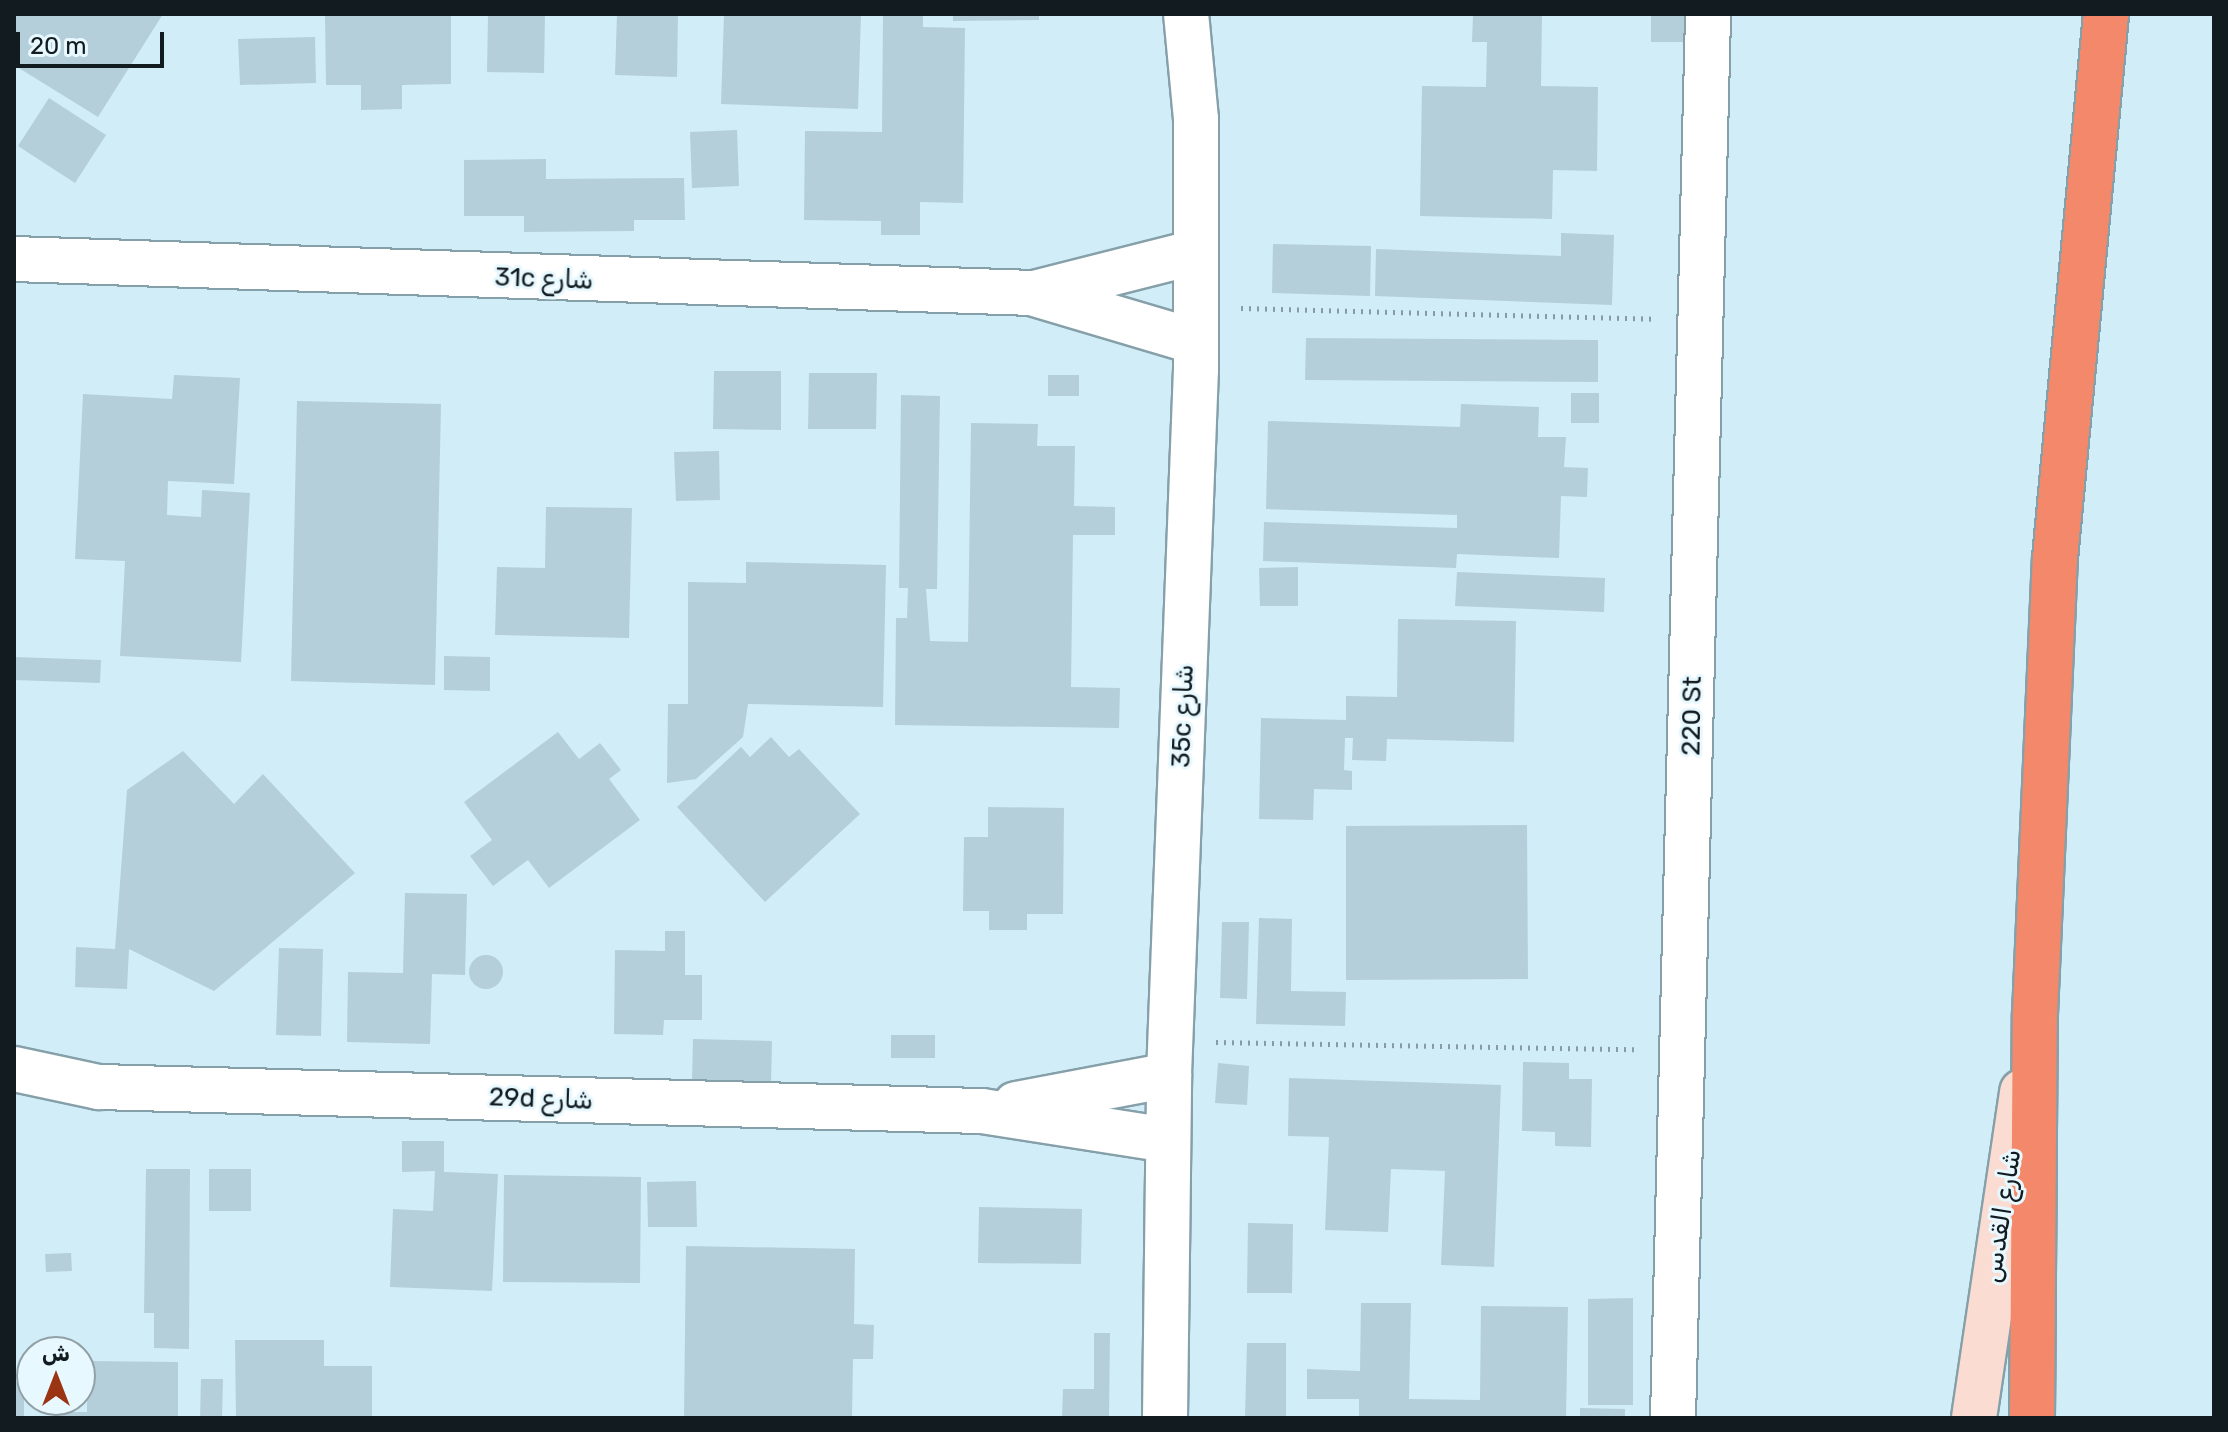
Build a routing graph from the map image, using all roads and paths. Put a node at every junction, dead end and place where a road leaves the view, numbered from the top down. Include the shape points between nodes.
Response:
1 (1186, 14) edge
2 (1708, 14) edge
3 (2106, 14) edge
4 (1196, 252) junction
5 (14, 259) edge
6 (57, 264) junction
7 (14, 276) edge
8 (1031, 293) junction
9 (1701, 320) junction
10 (1196, 324) junction
11 (2035, 1014) junction
12 (1683, 1050) junction
13 (1170, 1058) junction
14 (14, 1069) edge
15 (99, 1087) junction
16 (14, 1102) edge
17 (982, 1111) junction
18 (1168, 1140) junction
19 (1165, 1418) edge
20 (1673, 1418) edge
21 (1974, 1418) edge
22 (2032, 1418) edge

1 - 4 street, 35c شارع via 1196,119
2 - 9 street, 220 St
3 - 11 highway via 2055,558
4 - 8 street, 31c شارع
4 - 10 street, 35c شارع
5 - 6 street, 31c شارع
6 - 7 street, 31c شارع
6 - 8 street, 31c شارع
8 - 10 street, 31c شارع
9 - 10 path
9 - 12 street, 220 St
10 - 13 street, 35c شارع
11 - 21 main road, شارع القدس
11 - 22 highway
12 - 13 path
12 - 20 street, 220 St
13 - 17 street, 29d شارع
13 - 18 street, 35c شارع
14 - 15 street, 29d شارع
15 - 16 street, 29d شارع
15 - 17 street, 29d شارع
17 - 18 street, 29d شارع
18 - 19 street, 35c شارع

